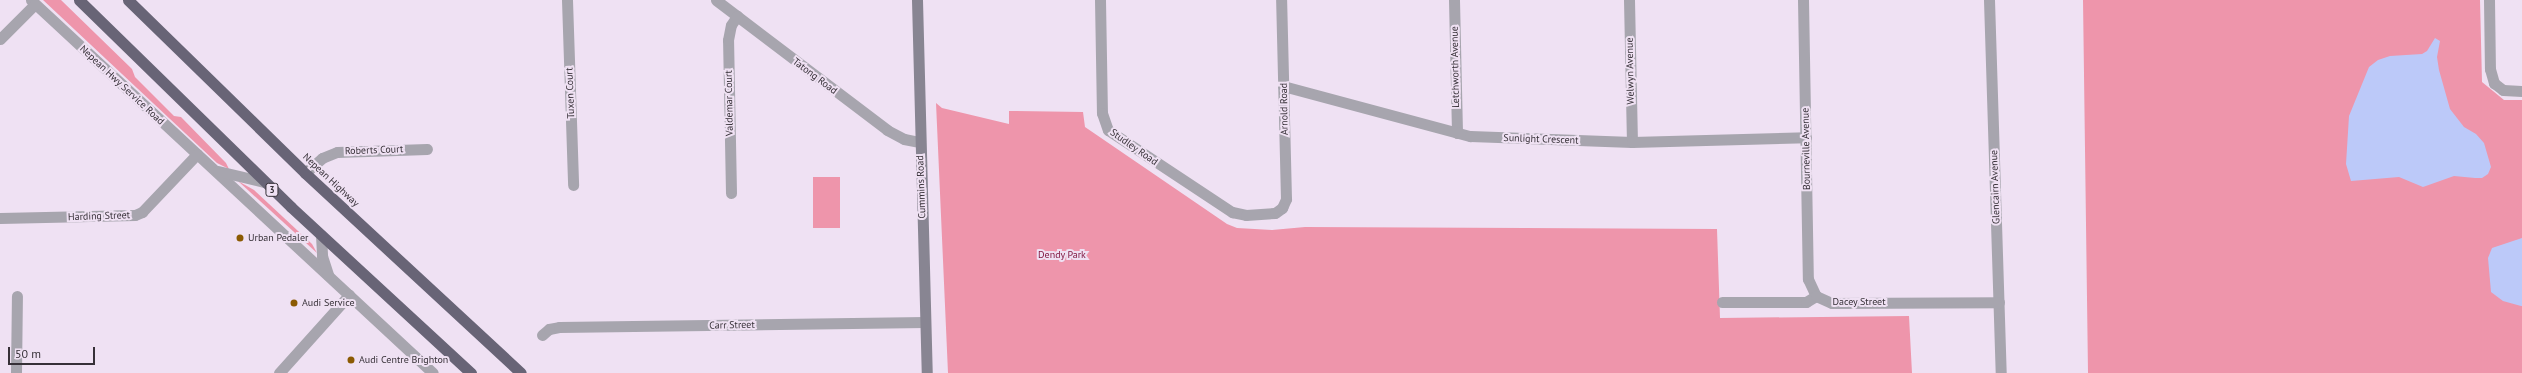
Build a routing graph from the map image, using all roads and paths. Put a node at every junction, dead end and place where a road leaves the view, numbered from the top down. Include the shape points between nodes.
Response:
1 (78, 0) edge
2 (128, 0) edge
3 (567, 0) edge
4 (716, 0) edge
5 (917, 0) edge
6 (1100, 0) edge
7 (1281, 0) edge
8 (1454, 0) edge
9 (1629, 0) edge
10 (1803, 0) edge
11 (1989, 0) edge
12 (2489, 0) edge
13 (33, 2) edge
14 (737, 16) junction
15 (0, 39) edge
16 (1283, 86) junction
17 (2522, 91) edge
18 (1457, 133) junction
19 (1806, 137) junction
20 (920, 142) junction
21 (1632, 142) junction
22 (427, 149) dead end
23 (197, 154) junction
24 (214, 170) junction
25 (305, 173) junction
26 (264, 182) junction
27 (573, 185) dead end
28 (731, 193) dead end
29 (1275, 213) joint
30 (0, 218) edge
31 (321, 235) junction
32 (329, 277) junction
33 (349, 295) junction
34 (16, 296) dead end
35 (1816, 296) junction
36 (1722, 302) dead end
37 (1999, 302) junction
38 (925, 322) junction
39 (542, 335) dead end
40 (16, 373) edge
41 (279, 373) edge
42 (433, 373) edge
43 (471, 373) edge
44 (521, 373) edge
45 (928, 373) edge
46 (2001, 373) edge

1 - 26 highway, 3
2 - 25 highway, Nepean Highway
3 - 27 street, Tuxen Court
4 - 14 street, Tatong Road
5 - 20 main road, Cummins Road
6 - 29 street, Studley Road via 1102,113 1108,130 1235,213
7 - 16 street, Arnold Road
8 - 18 street, Letchworth Avenue
9 - 21 street, Welwyn Avenue
10 - 19 street, Bourneville Avenue
11 - 37 street, Glencairn Avenue
12 - 17 street via 2490,69 2497,87
13 - 15 street
13 - 23 street, Nepean Hwy Service Road
14 - 20 street, Tatong Road via 888,130 904,139
14 - 28 street, Valdemar Court via 731,25 728,40
16 - 18 street, Sunlight Crescent
16 - 29 street, Arnold Road via 1286,199 1282,208
18 - 21 street, Sunlight Crescent via 1476,136
19 - 21 street, Sunlight Crescent
19 - 35 street, Bourneville Avenue via 1808,279
20 - 38 main road, Cummins Road
22 - 25 street, Roberts Court via 337,152 322,158
23 - 24 street, Nepean Hwy Service Road
23 - 30 street, Harding Street via 142,212 135,215
24 - 26 street, Nepean Hwy Service Road
24 - 32 street, Nepean Hwy Service Road
25 - 44 highway, Nepean Highway
26 - 31 highway, 3
31 - 32 street, Nepean Hwy Service Road via 322,256
31 - 43 highway, 3
32 - 33 street, Nepean Hwy Service Road
33 - 41 street
33 - 42 street, Nepean Hwy Service Road
34 - 40 street
35 - 36 street via 1806,302
35 - 37 street, Dacey Street via 1832,303
37 - 46 street, Glencairn Avenue
38 - 39 street, Carr Street via 559,327 549,329
38 - 45 main road, Cummins Road

